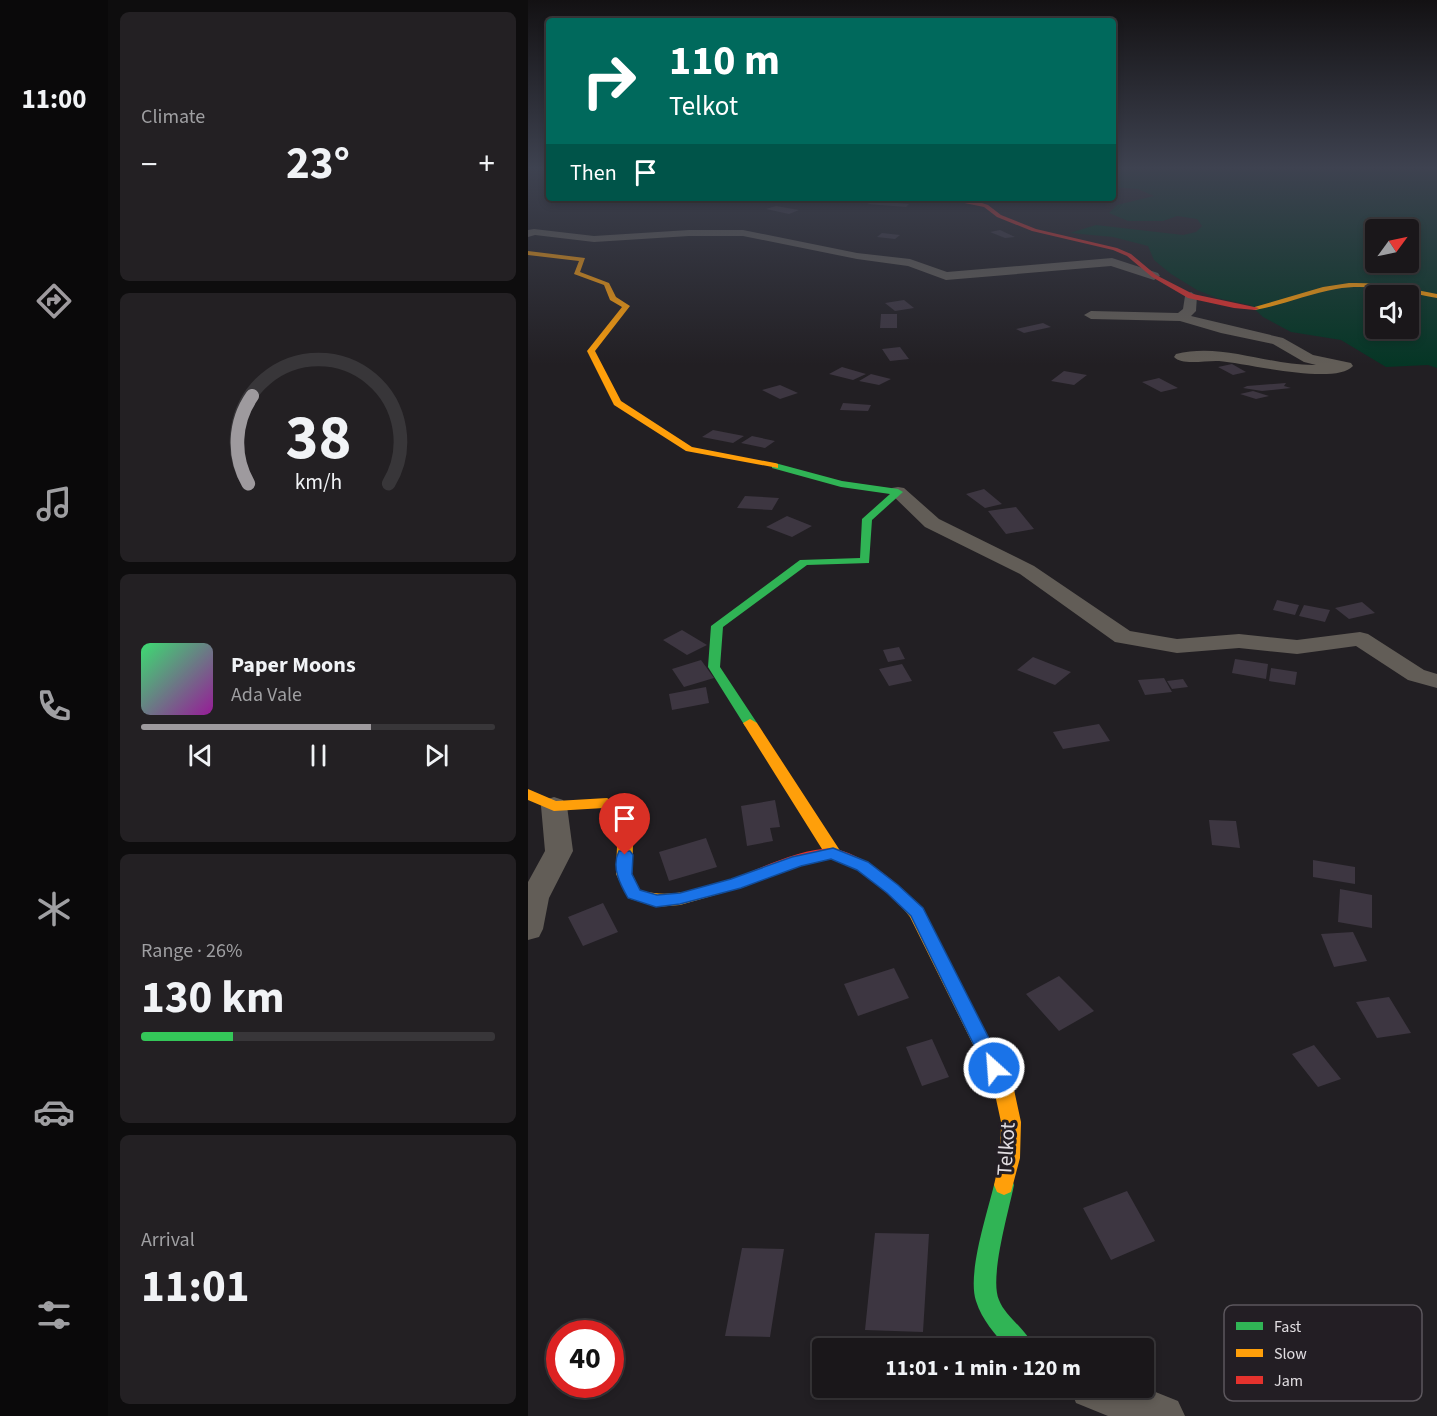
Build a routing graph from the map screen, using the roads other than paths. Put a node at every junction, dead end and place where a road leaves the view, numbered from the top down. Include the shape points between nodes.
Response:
1 (543, 233) edge
2 (688, 233) edge
3 (743, 233) edge
4 (1047, 233) edge
5 (528, 254) edge
6 (1154, 276) junction
7 (1191, 296) junction
8 (1437, 296) edge
9 (1091, 315) dead end
10 (1181, 317) junction
11 (1181, 357) dead end
12 (898, 492) junction
13 (1437, 681) edge
14 (528, 794) edge
15 (554, 806) junction
16 (833, 853) junction
17 (528, 929) edge
18 (1013, 1338) edge
19 (1117, 1398) edge
20 (1163, 1416) edge

1 - 2 street via 594,239
3 - 6 street via 910,263 946,276 1112,262
4 - 6 street via 1115,249 1129,255
5 - 12 street via 583,259 576,273 607,284 613,298 626,306 591,351 617,403 688,449 788,468 841,484
6 - 7 street
7 - 8 street via 1255,308 1350,285
7 - 10 street via 1189,311
9 - 10 street
10 - 11 street via 1278,341 1309,359 1346,366 1317,370 1282,368 1206,354
12 - 13 street via 932,523 1027,570 1123,637 1177,646 1239,641 1298,647 1360,639 1416,675
12 - 16 street via 867,519 866,561 804,562 717,626 714,667
14 - 15 street
15 - 16 street via 607,803 626,816 624,874 634,894 656,901 735,884 797,861
15 - 17 street via 559,851 534,898
16 - 18 street, Telkot via 862,866 917,913 1003,1085 1011,1122 1010,1158 989,1257 986,1296
19 - 20 street

